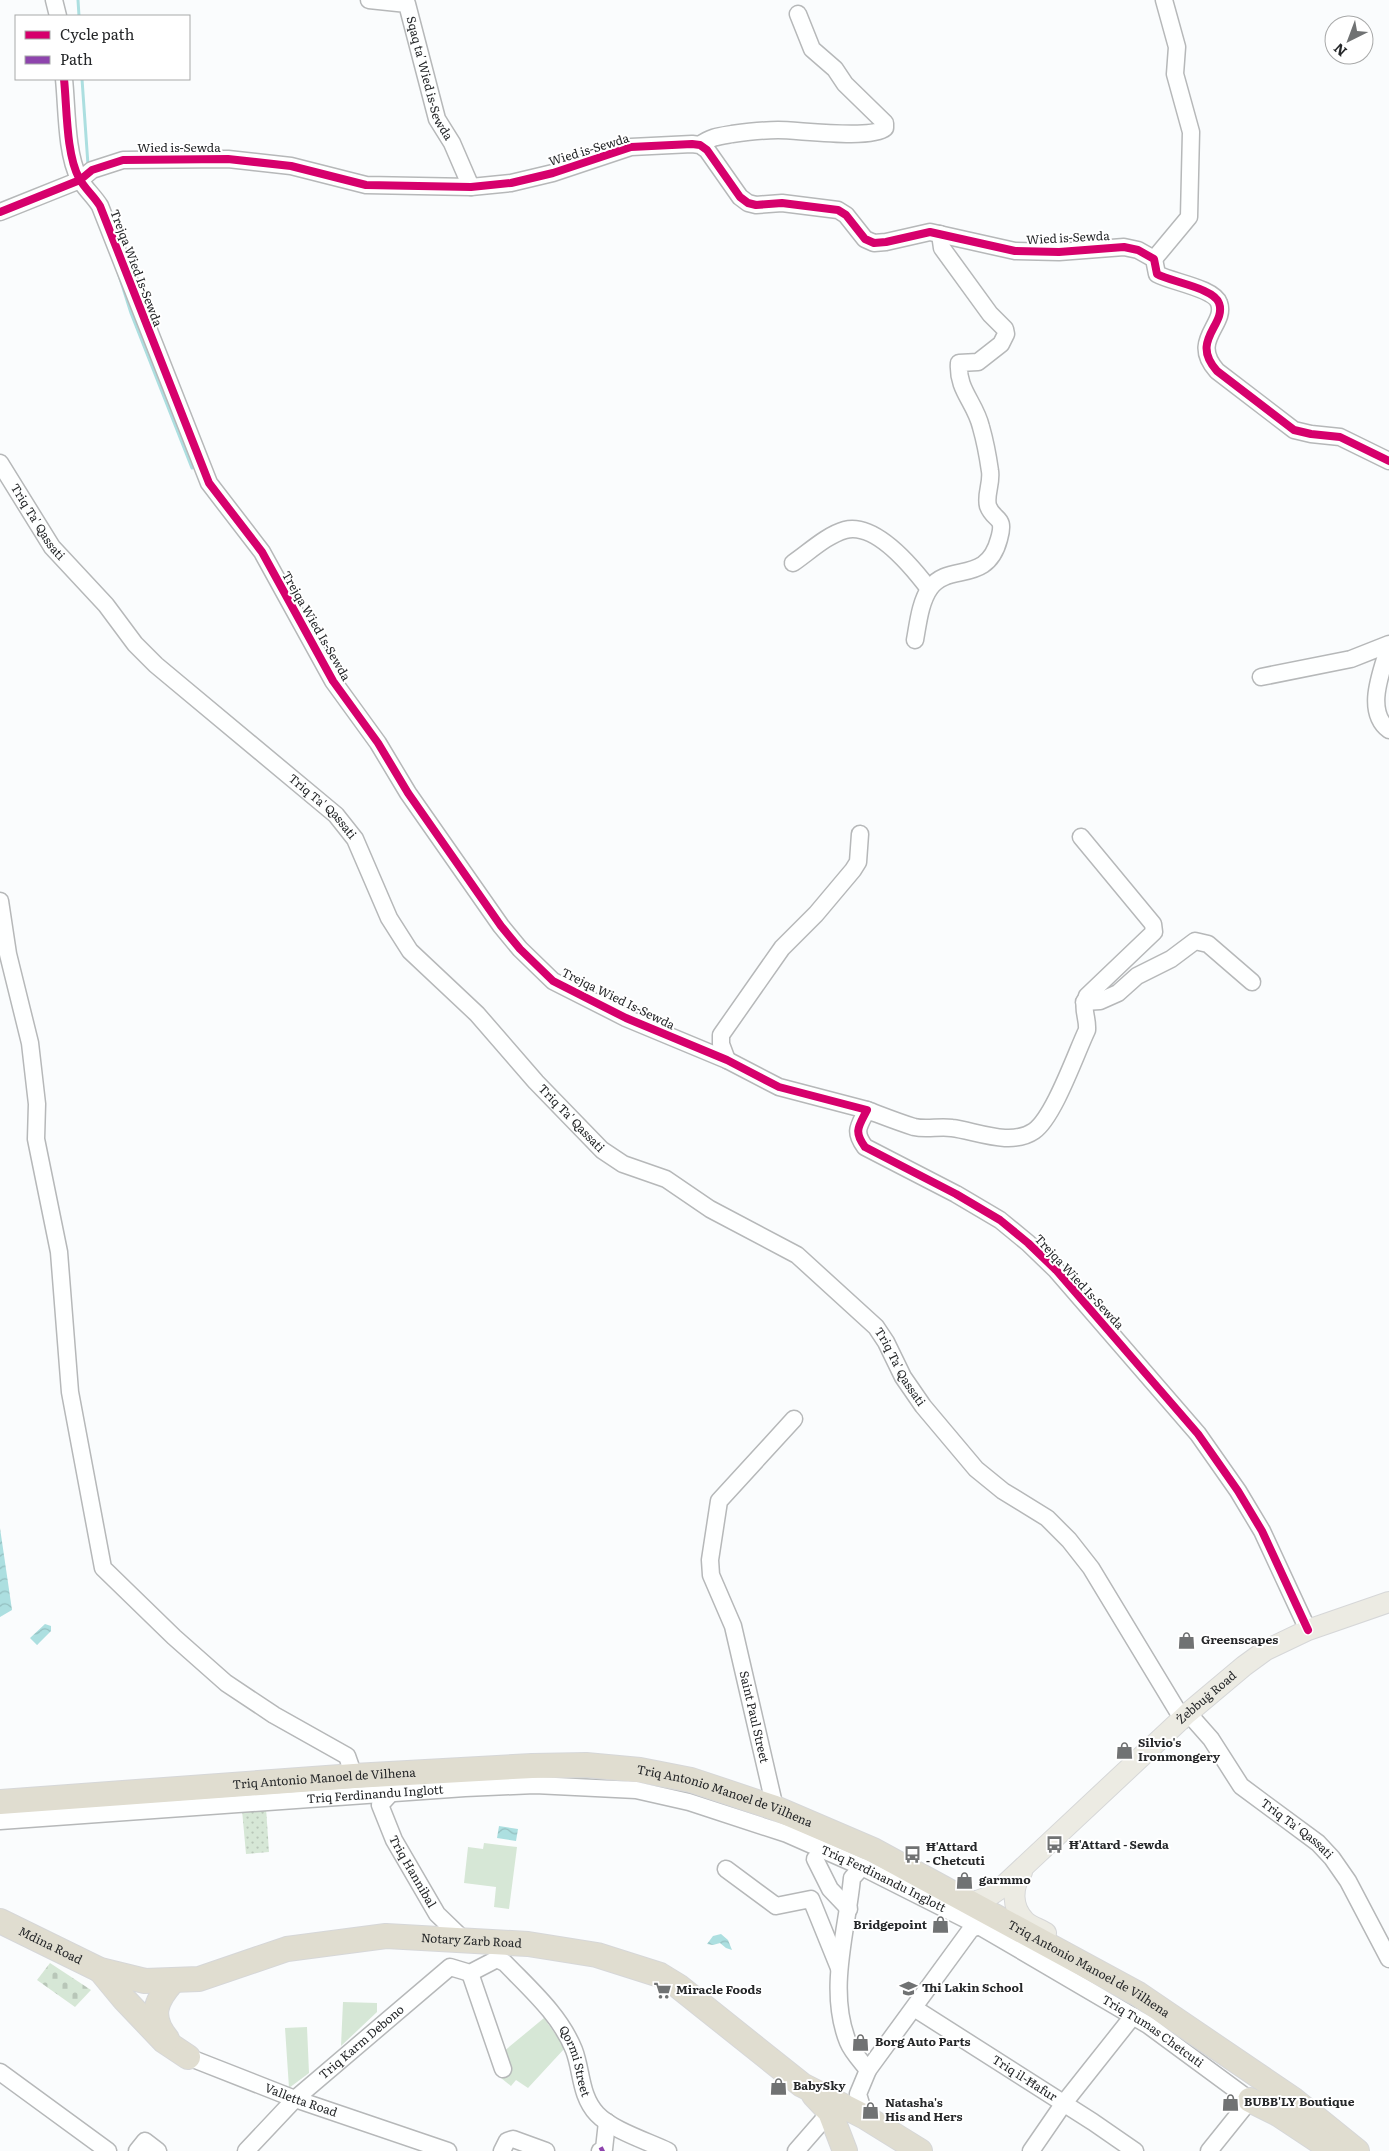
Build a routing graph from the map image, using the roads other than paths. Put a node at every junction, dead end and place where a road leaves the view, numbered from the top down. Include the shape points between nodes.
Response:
1 (54, 0) edge
2 (369, 0) edge
3 (1164, 0) edge
4 (798, 14) dead end
5 (58, 15) edge
6 (64, 80) edge
7 (700, 145) junction
8 (80, 180) junction
9 (471, 187) junction
10 (0, 212) edge
11 (940, 234) junction
12 (1154, 259) junction
13 (1389, 461) edge
14 (0, 463) edge
15 (794, 563) dead end
16 (929, 589) junction
17 (915, 640) dead end
18 (1389, 645) edge
19 (1261, 677) dead end
20 (1389, 730) edge
21 (860, 834) dead end
22 (1081, 837) dead end
23 (0, 901) edge
24 (1252, 982) dead end
25 (1084, 1002) junction
26 (727, 1060) junction
27 (867, 1110) junction
28 (794, 1419) dead end
29 (1389, 1602) edge
30 (1308, 1630) junction
31 (1185, 1717) junction
32 (354, 1776) junction
33 (390, 1794) junction
34 (0, 1802) edge
35 (775, 1808) junction
36 (0, 1821) edge
37 (815, 1859) dead end
38 (1028, 1864) junction
39 (862, 1868) junction
40 (726, 1869) dead end
41 (830, 1889) junction
42 (811, 1899) junction
43 (971, 1903) junction
44 (849, 1909) junction
45 (0, 1921) edge
46 (979, 1926) junction
47 (465, 1941) junction
48 (1389, 1959) edge
49 (839, 1968) junction
50 (100, 1970) junction
51 (470, 1973) junction
52 (173, 1981) junction
53 (1136, 2005) junction
54 (914, 2008) junction
55 (188, 2056) junction
56 (503, 2069) dead end
57 (868, 2070) junction
58 (0, 2072) edge
59 (805, 2086) junction
60 (295, 2100) junction
61 (1250, 2100) junction
62 (1064, 2103) junction
63 (830, 2112) junction
64 (865, 2117) junction
65 (607, 2122) junction
66 (392, 2133) junction
67 (602, 2150) edge
68 (108, 2151) edge
69 (137, 2151) edge
70 (158, 2151) edge
71 (246, 2151) edge
72 (410, 2151) edge
73 (448, 2151) edge
74 (502, 2151) edge
75 (546, 2151) edge
76 (668, 2151) edge
77 (796, 2151) edge
78 (845, 2151) edge
79 (920, 2151) edge
80 (1031, 2151) edge
81 (1135, 2151) edge
82 (1209, 2151) edge
83 (1318, 2151) edge
84 (1334, 2151) edge
85 (1357, 2151) edge

1 - 5 street
2 - 9 street, Sqaq ta' Wied is-Sewda via 407,4 437,119 452,143
3 - 12 street via 1176,47 1175,74 1191,132 1189,217
4 - 7 street via 812,49 885,123 885,128 880,132 854,134 778,130 748,132 711,138
6 - 8 street, Trejqa Wied Is-Sewda via 72,162
7 - 9 street, Wied is-Sewda via 631,147 553,173 511,183
7 - 11 street, Wied is-Sewda via 748,203 782,203 838,210 865,239 874,243 921,232
8 - 9 street, Wied is-Sewda via 92,170 123,160 228,159 291,166 366,185
8 - 10 street, Wied is-Sewda
8 - 26 street, Trejqa Wied Is-Sewda via 100,206 209,483 252,538 325,670 372,733 401,783 501,926 531,961 553,980 626,1018
11 - 12 street, Wied is-Sewda via 996,248 1034,253 1124,247
11 - 16 street via 942,248 990,314 1005,329 1001,344 978,362 959,363 958,373 981,426 990,472 988,506 1002,527 999,541 985,563 976,570 945,576
12 - 13 street via 1157,274 1206,291 1220,304 1206,354 1217,371 1294,430 1340,437
14 - 31 street, Triq Ta' Qassati via 52,547 106,605 135,644 336,815 355,839 389,918 410,951 477,1014 536,1082 602,1150 623,1164 666,1179 710,1209 797,1255 876,1327 923,1406 976,1469 1002,1491 1046,1518 1070,1540
15 - 16 street via 834,535 846,530 861,530 900,554
16 - 17 street
18 - 19 street via 1351,659
18 - 20 street via 1378,683 1376,708 1377,717
21 - 26 street via 858,862 854,870 782,948 721,1035
22 - 25 street via 1155,928 1152,936 1096,985
23 - 32 street via 8,954 30,1043 37,1104 36,1139 59,1252 70,1392 103,1568 226,1683 347,1756
24 - 25 street via 1208,944 1195,941 1171,959 1137,976 1118,993 1100,1001
25 - 27 street via 1087,1030 1052,1107 1034,1131 1022,1135 988,1136 952,1128 928,1129
26 - 27 street, Trejqa Wied Is-Sewda via 779,1087
27 - 30 street, Trejqa Wied Is-Sewda via 858,1128 858,1138 865,1147 956,1194 1014,1231 1044,1257 1155,1382 1198,1434 1248,1506
28 - 35 street, Saint Paul Street via 718,1501 711,1542 711,1575 733,1626
29 - 30 main road, Żebbuġ Road
30 - 31 main road, Żebbuġ Road via 1266,1650
31 - 38 main road, Żebbuġ Road
31 - 48 street, Triq Ta' Qassati via 1212,1739 1241,1786 1318,1843 1332,1858 1348,1881
32 - 34 highway, Triq Antonio Manoel de Vilhena
32 - 35 highway, Triq Antonio Manoel de Vilhena via 586,1765 640,1770 691,1780
33 - 36 street, Triq Ferdinandu Inglott
33 - 39 street, Triq Ferdinandu Inglott via 535,1785 636,1790 747,1820
33 - 47 street, Triq Hannibal via 380,1805 394,1840 437,1914
35 - 43 highway, Triq Antonio Manoel de Vilhena via 872,1850
37 - 41 street
38 - 43 main road, Żebbuġ Road via 995,1893
38 - 53 main road, Żebbuġ Road via 1018,1878 1013,1896 1025,1921 1114,1973
39 - 44 street via 852,1878
39 - 46 street, Triq Ferdinandu Inglott
40 - 42 street via 776,1906
41 - 42 street
41 - 44 street
42 - 49 street
43 - 53 highway, Triq Antonio Manoel de Vilhena
44 - 49 street
45 - 50 highway, Mdina Road
46 - 53 street, Triq Tumas Chetcuti
46 - 54 street via 971,1929
47 - 52 highway, Notary Zarb Road via 386,1936 324,1943 288,1949 199,1979
47 - 59 highway, Notary Zarb Road via 528,1944 597,1955 660,1975 702,2004
49 - 57 street via 840,2006 848,2041
50 - 52 highway, Notary Zarb Road via 145,1981
50 - 55 highway via 164,2041
51 - 56 street
51 - 60 street, Triq Karm Debono via 450,1967
51 - 65 street, Qormi Street via 497,1959 505,1963 546,2007 574,2050 590,2107
52 - 55 highway via 156,2005 156,2017 160,2030
53 - 61 street, Triq Tumas Chetcuti
53 - 62 street
53 - 85 highway, Triq Antonio Manoel de Vilhena via 1294,2100
54 - 57 street
54 - 62 street, Triq il-Ħafur
55 - 60 street, Valletta Road
57 - 64 street via 858,2094
58 - 68 street
59 - 63 highway
59 - 64 highway
60 - 66 street, Valletta Road
60 - 71 street, Triq Karm Debono
61 - 82 street
61 - 83 street, Triq Tumas Chetcuti
61 - 84 highway via 1278,2114
62 - 80 street
62 - 81 street, Triq il-Ħafur
63 - 77 street
63 - 78 highway
64 - 79 highway
65 - 67 street
65 - 76 street, Qormi Street
66 - 72 street, Valletta Road
66 - 73 street
69 - 70 street via 145,2141
74 - 75 street via 513,2139

